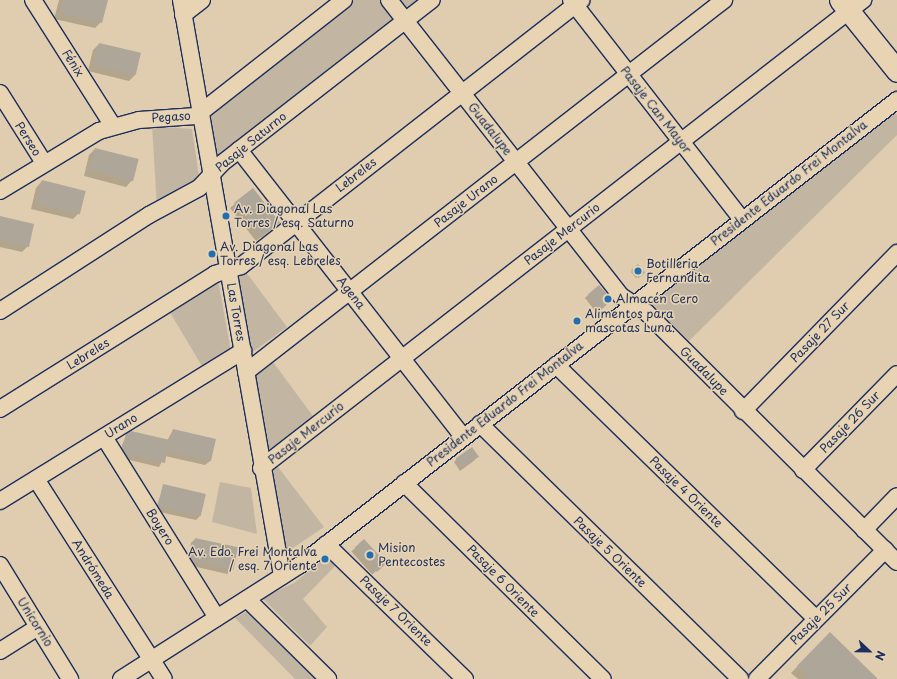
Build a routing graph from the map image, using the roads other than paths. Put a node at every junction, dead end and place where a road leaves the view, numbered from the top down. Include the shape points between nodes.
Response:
1 (33, 0) edge
2 (202, 0) edge
3 (344, 0) edge
4 (389, 0) edge
5 (432, 0) edge
6 (724, 0) edge
7 (576, 2) edge
8 (851, 4) edge
9 (182, 7) edge
10 (405, 21) junction
11 (897, 71) edge
12 (629, 74) junction
13 (0, 93) edge
14 (462, 93) junction
15 (897, 100) edge
16 (199, 114) junction
17 (113, 126) junction
18 (681, 142) junction
19 (239, 150) junction
20 (516, 162) junction
21 (44, 163) junction
22 (211, 175) junction
23 (0, 191) edge
24 (742, 220) junction
25 (296, 222) junction
26 (569, 229) junction
27 (897, 253) edge
28 (228, 270) junction
29 (350, 291) junction
30 (633, 304) junction
31 (0, 311) edge
32 (243, 351) junction
33 (402, 358) junction
34 (556, 365) junction
35 (246, 372) junction
36 (897, 374) edge
37 (0, 409) edge
38 (743, 411) junction
39 (480, 424) junction
40 (104, 437) junction
41 (463, 437) junction
42 (261, 468) junction
43 (803, 470) junction
44 (36, 479) junction
45 (404, 483) junction
46 (897, 496) edge
47 (0, 501) edge
48 (864, 530) junction
49 (326, 544) junction
50 (885, 550) junction
51 (897, 562) edge
52 (0, 565) edge
53 (282, 576) junction
54 (247, 599) junction
55 (217, 618) junction
56 (816, 619) junction
57 (38, 627) junction
58 (0, 651) edge
59 (149, 660) junction
60 (70, 679) edge
61 (121, 679) edge
62 (164, 679) edge
63 (328, 679) edge
64 (465, 679) edge
65 (603, 679) edge
66 (740, 679) edge
67 (758, 679) edge

1 - 17 street, Fénix
2 - 9 street
3 - 16 street, Pegaso
4 - 10 street, Guadalupe
5 - 10 street, Pasaje Saturno
6 - 12 street, Pasaje Urano
7 - 12 street, Pasaje Can Mayor
7 - 14 street, Lebreles
8 - 11 main road
8 - 18 street, Pasaje Mercurio
9 - 16 street, Las Torres
10 - 14 street, Guadalupe
10 - 19 street, Pasaje Saturno
12 - 18 street, Pasaje Can Mayor
12 - 20 street, Pasaje Urano
13 - 21 street, Perseo
14 - 20 street, Guadalupe
14 - 25 street, Lebreles
15 - 24 street, Presidente Eduardo Frei Montalva
16 - 17 street, Pegaso
16 - 22 street, Las Torres
17 - 21 street, Pegaso via 86,138
18 - 24 street, Pasaje Can Mayor
18 - 26 street, Pasaje Mercurio
19 - 22 street, Pasaje Saturno
19 - 25 street, Agena
20 - 26 street, Guadalupe
20 - 29 street, Pasaje Urano
21 - 23 street, Pegaso
22 - 28 street, Las Torres
22 - 31 street, Pasaje Saturno via 199,188
24 - 30 street, Presidente Eduardo Frei Montalva
25 - 28 street, Lebreles via 241,266
25 - 29 street, Agena
26 - 30 street, Guadalupe via 622,296
26 - 33 street, Pasaje Mercurio
27 - 38 street, Pasaje 27 Sur
28 - 32 street, Las Torres
28 - 37 street, Lebreles via 215,274
29 - 33 street, Agena
29 - 35 street, Pasaje Urano
30 - 34 street, Presidente Eduardo Frei Montalva
30 - 38 street, Guadalupe via 646,312
32 - 35 street, Las Torres
32 - 40 street, Urano
33 - 41 street, Agena
33 - 42 street, Pasaje Mercurio
34 - 39 street, Presidente Eduardo Frei Montalva
34 - 56 street, Pasaje 4 Oriente
35 - 42 street, Las Torres
36 - 43 street, Pasaje 26 Sur
38 - 43 street, Guadalupe
39 - 41 street, Presidente Eduardo Frei Montalva
39 - 66 street, Pasaje 5 Oriente
40 - 44 street, Urano
40 - 55 street, Boyero
41 - 45 street, Presidente Eduardo Frei Montalva
42 - 53 street, Las Torres
43 - 48 street, Guadalupe
44 - 47 street, Urano
44 - 59 street, Andrómeda
45 - 49 street, Presidente Eduardo Frei Montalva
45 - 65 street, Pasaje 6 Oriente
46 - 48 street
48 - 50 street, Guadalupe
49 - 53 street, Presidente Eduardo Frei Montalva
49 - 64 street, Pasaje 7 Oriente
50 - 51 street, Guadalupe
50 - 56 street, Pasaje 25 Sur
52 - 57 street, Unicornio
53 - 54 street, Presidente Eduardo Frei Montalva
54 - 55 street, Presidente Eduardo Frei Montalva
54 - 63 street
55 - 59 street, Presidente Eduardo Frei Montalva
56 - 67 street, Pasaje 25 Sur
57 - 58 street
57 - 60 street, Unicornio
59 - 61 street, Presidente Eduardo Frei Montalva
59 - 62 street, Andrómeda

